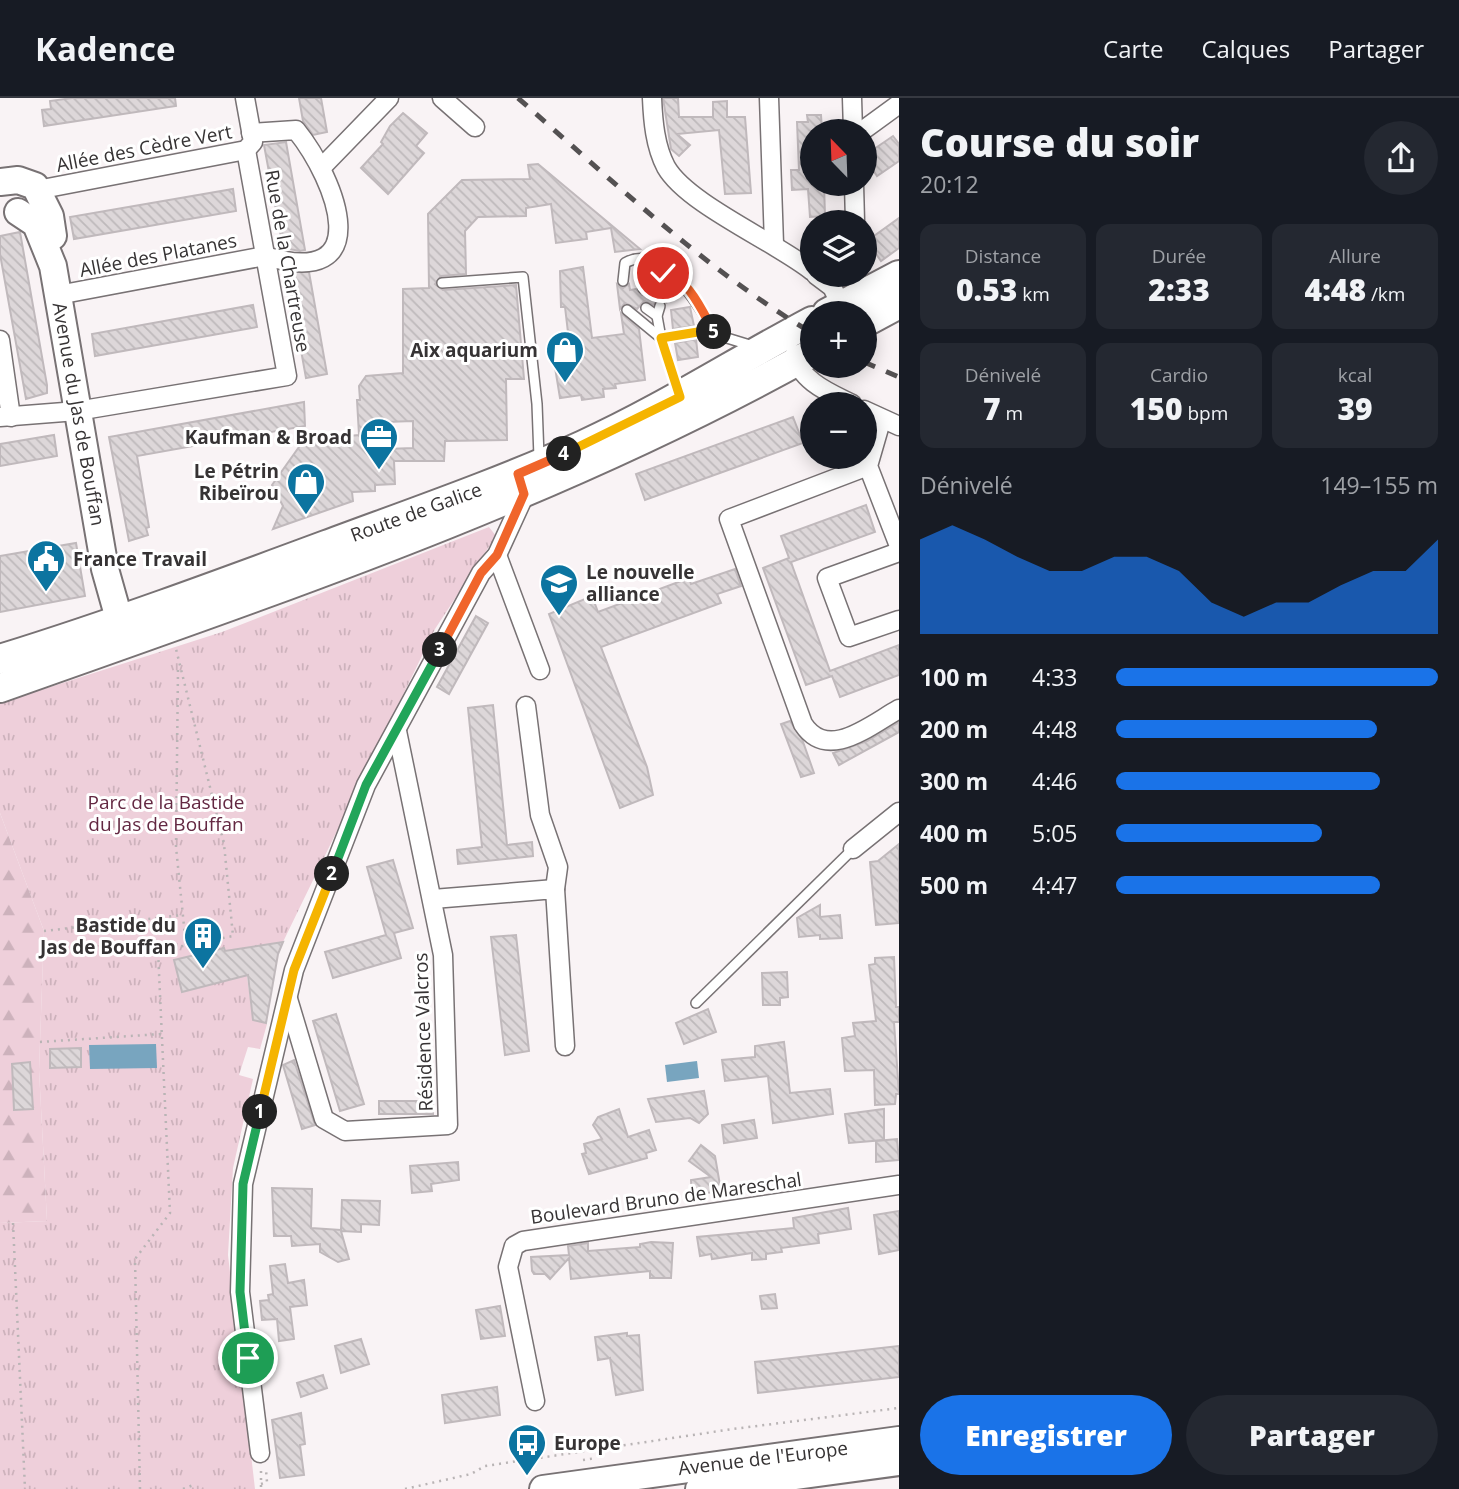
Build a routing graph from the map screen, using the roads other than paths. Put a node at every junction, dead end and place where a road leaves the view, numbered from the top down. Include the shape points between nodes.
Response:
1 (245, 98) edge
2 (389, 98) edge
3 (442, 98) edge
4 (652, 98) edge
5 (769, 98) edge
6 (852, 98) edge
7 (899, 104) edge
8 (853, 119) edge
9 (877, 120) edge
10 (475, 127) dead end
11 (250, 141) junction
12 (322, 167) junction
13 (0, 182) edge
14 (23, 203) edge
15 (774, 244) junction
16 (265, 256) junction
17 (800, 263) edge
18 (660, 266) junction
19 (670, 274) junction
20 (899, 275) edge
21 (623, 281) dead end
22 (442, 283) dead end
23 (657, 286) dead end
24 (643, 288) dead end
25 (58, 295) junction
26 (837, 299) edge
27 (899, 304) edge
28 (660, 306) dead end
29 (646, 308) dead end
30 (627, 310) dead end
31 (657, 316) junction
32 (877, 316) edge
33 (800, 330) edge
34 (716, 334) junction
35 (661, 338) junction
36 (761, 348) junction
37 (1, 351) edge
38 (800, 359) edge
39 (814, 378) edge
40 (828, 392) edge
41 (680, 397) junction
42 (77, 411) junction
43 (6, 417) edge
44 (887, 424) edge
45 (877, 446) edge
46 (860, 469) edge
47 (869, 469) edge
48 (527, 478) junction
49 (899, 546) edge
50 (899, 552) edge
51 (497, 555) junction
52 (899, 620) edge
53 (122, 632) junction
54 (0, 659) edge
55 (540, 670) dead end
56 (0, 688) edge
57 (526, 706) dead end
58 (899, 709) edge
59 (397, 731) junction
60 (899, 812) edge
61 (853, 849) joint
62 (555, 889) junction
63 (433, 900) junction
64 (696, 1003) dead end
65 (286, 1007) junction
66 (565, 1046) dead end
67 (899, 1185) edge
68 (535, 1401) dead end
69 (899, 1440) edge
70 (260, 1460) road end
71 (899, 1462) edge
72 (543, 1489) edge
73 (699, 1489) edge

1 - 11 street
2 - 12 street
3 - 10 street
4 - 15 street via 656,139 673,176 724,216
5 - 15 street
6 - 8 street
7 - 9 street
11 - 12 street, Allée des Cèdre Vert via 296,130
11 - 14 street, Allée des Cèdre Vert
11 - 16 street, Rue de la Chartreuse
12 - 16 street via 337,204 336,246 319,259 293,264
13 - 14 main road via 26,181
14 - 25 main road, Avenue du Jas de Bouffan via 53,266
15 - 17 street
16 - 25 street, Allée des Platanes
16 - 42 street, Rue de la Chartreuse via 287,376
18 - 19 lane
18 - 21 lane via 643,257 632,259 623,267
18 - 24 lane via 646,271
19 - 23 lane via 658,275
19 - 34 lane via 689,290
20 - 26 main road
22 - 48 lane via 523,277 541,451
25 - 42 main road, Avenue du Jas de Bouffan
27 - 32 main road
28 - 31 lane
29 - 31 lane
30 - 35 lane
31 - 35 lane
33 - 36 main road, Route de Galice
34 - 35 lane via 704,331
34 - 36 lane
35 - 41 lane
36 - 41 main road, Route de Galice
37 - 43 street
38 - 48 main road, Route de Galice
39 - 40 street
41 - 48 main road, Route de Galice
42 - 43 street
42 - 53 main road, Avenue du Jas de Bouffan via 105,569
44 - 45 street
46 - 58 street via 729,519 809,734 839,743
47 - 49 street
48 - 51 street
48 - 53 main road, Route de Galice
50 - 52 street via 827,578 849,637
51 - 55 street
51 - 59 street via 481,573
53 - 54 main road, Route de Galice
53 - 56 main road, Route de Galice
57 - 62 street via 540,816 558,867
59 - 63 street, Résidence Valcros
59 - 65 street via 366,785 294,970
60 - 61 street
61 - 64 lane
62 - 63 street
62 - 66 street
63 - 65 street, Résidence Valcros via 445,988 448,1125 345,1131 324,1119
65 - 70 street via 243,1184 240,1292
67 - 68 street, Boulevard Bruno de Mareschal via 523,1241 514,1246 508,1267
69 - 72 main road, Avenue de l'Europe
71 - 73 main road, Avenue de l'Europe

